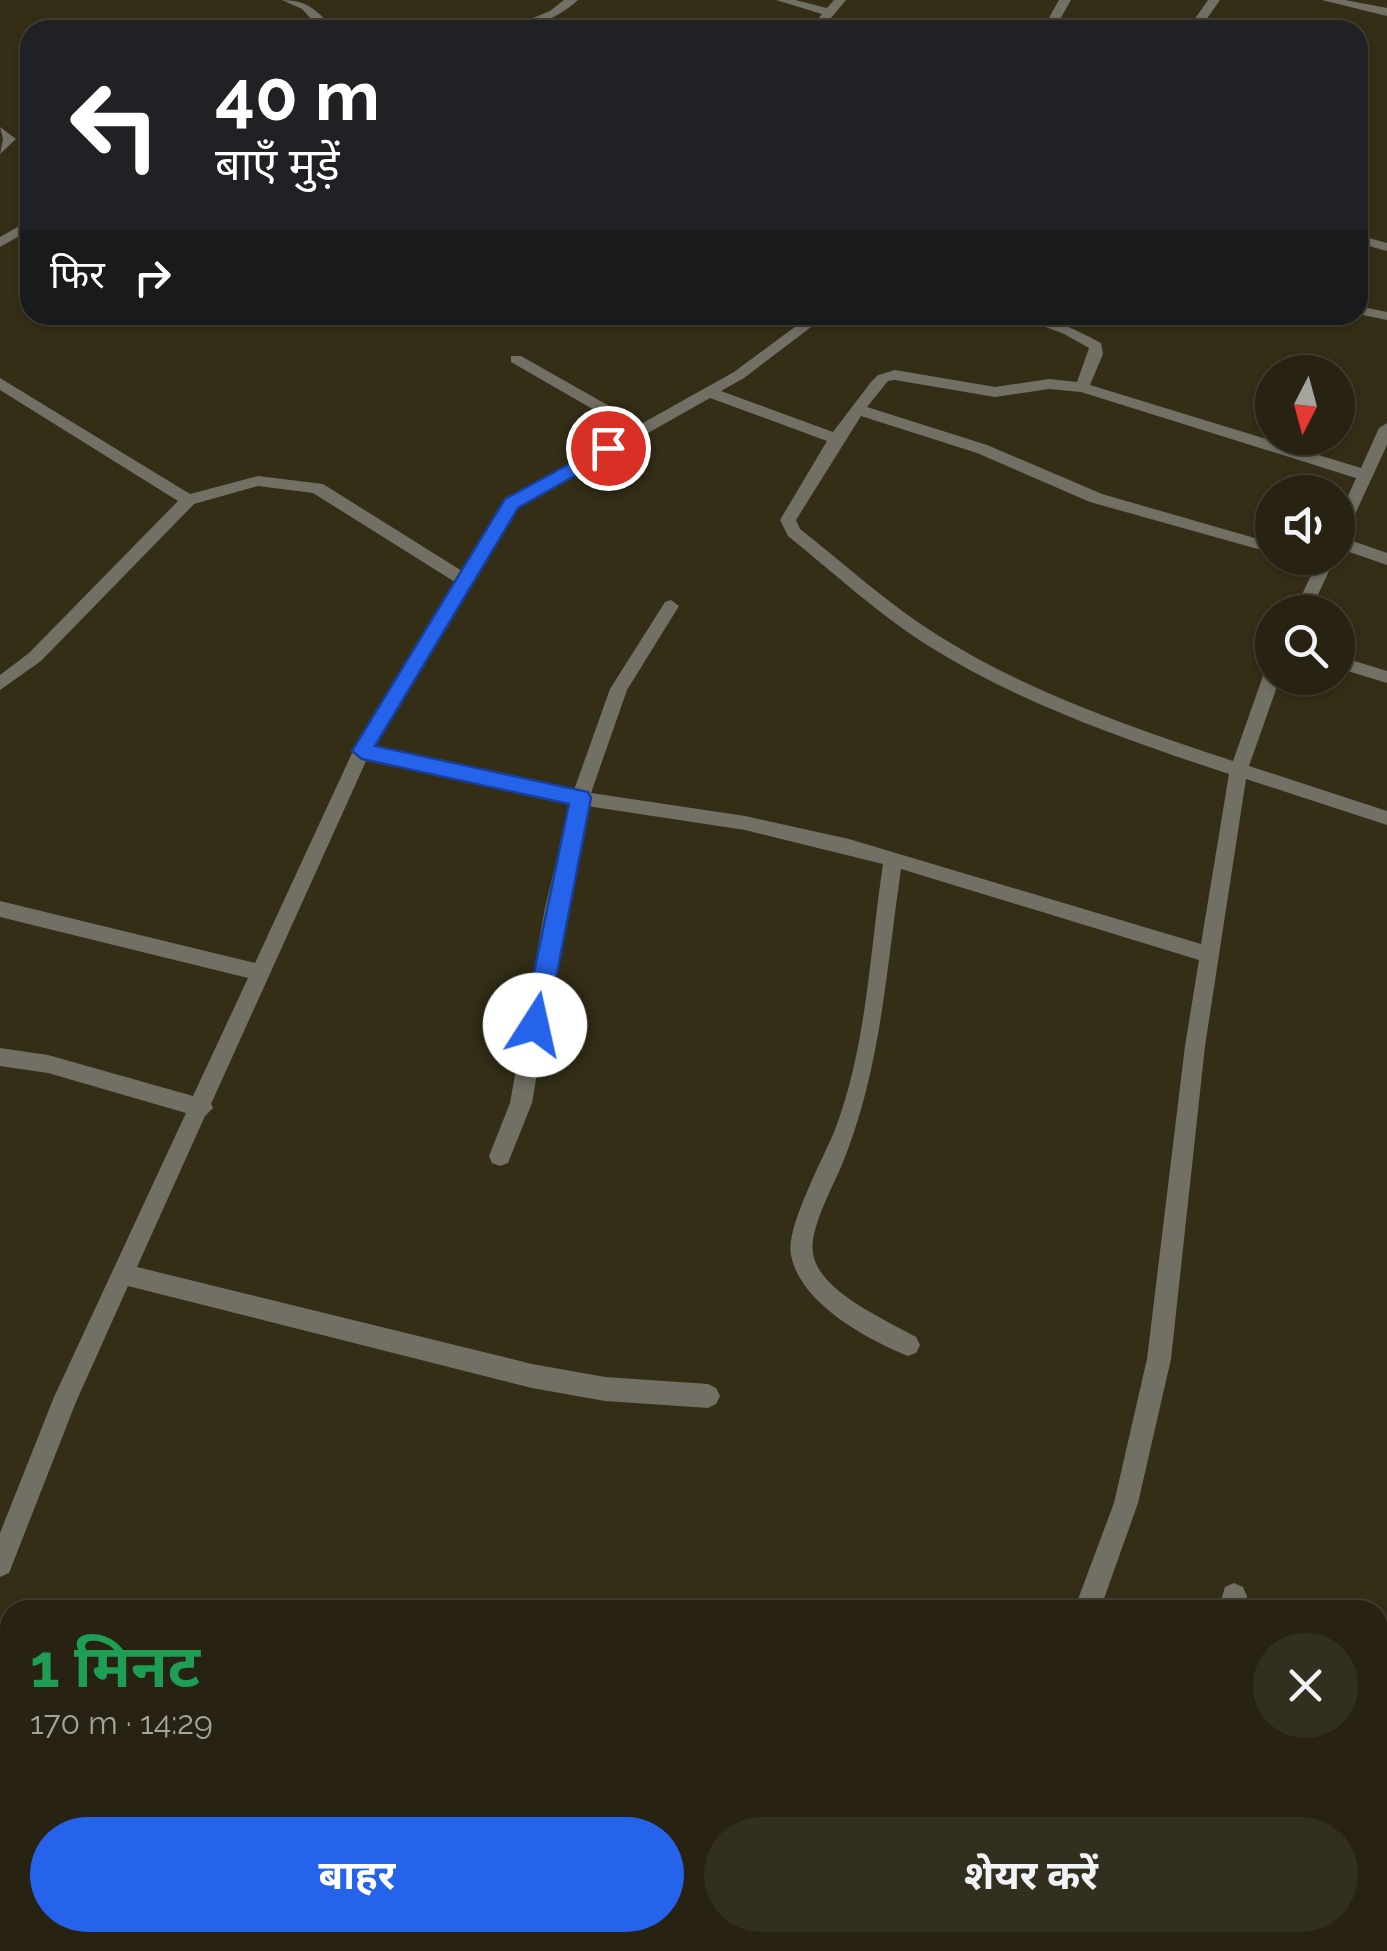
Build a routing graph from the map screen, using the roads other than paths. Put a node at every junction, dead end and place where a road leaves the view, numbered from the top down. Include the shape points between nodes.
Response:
1 (288, 0) edge
2 (572, 0) edge
3 (782, 0) edge
4 (840, 0) edge
5 (1328, 0) edge
6 (1387, 12) edge
7 (831, 14) junction
8 (318, 20) edge
9 (536, 20) edge
10 (825, 20) edge
11 (0, 131) edge
12 (0, 150) edge
13 (806, 325) edge
14 (1052, 325) edge
15 (516, 359) dead end
16 (0, 383) edge
17 (1082, 387) junction
18 (709, 392) junction
19 (859, 410) junction
20 (1387, 428) edge
21 (641, 430) junction
22 (836, 440) junction
23 (1366, 475) junction
24 (188, 500) junction
25 (1355, 500) edge
26 (1255, 543) edge
27 (1355, 546) edge
28 (1387, 559) edge
29 (464, 579) junction
30 (671, 606) dead end
31 (1355, 667) edge
32 (1387, 676) edge
33 (0, 684) edge
34 (1265, 695) edge
35 (362, 751) junction
36 (1239, 770) junction
37 (580, 798) junction
38 (1387, 818) edge
39 (893, 858) junction
40 (0, 909) edge
41 (1209, 955) junction
42 (262, 973) junction
43 (0, 1057) edge
44 (202, 1108) junction
45 (500, 1156) dead end
46 (123, 1274) junction
47 (908, 1344) dead end
48 (708, 1396) dead end
49 (0, 1564) edge
50 (1091, 1600) edge

1 - 8 street
2 - 9 street
3 - 7 street
4 - 7 street
5 - 6 street
7 - 10 street
11 - 12 street via 10,139
13 - 18 street
14 - 17 street via 1096,346
15 - 21 street
16 - 24 street
17 - 19 street via 995,392 895,375 883,378
17 - 23 street
18 - 21 street
18 - 22 street
19 - 22 street
19 - 26 street via 982,449 1096,498
20 - 23 street
21 - 29 street via 511,504
22 - 36 street via 792,509 794,532 949,650 1080,710
23 - 25 street
24 - 29 street via 258,481 317,488
24 - 33 street via 35,657
27 - 28 street
29 - 35 street
30 - 37 street via 619,689
31 - 32 street
34 - 36 street
35 - 37 street
35 - 42 street
36 - 38 street
36 - 41 street
37 - 39 street via 744,823
37 - 45 street via 521,1103
39 - 41 street
39 - 47 street via 866,1054 800,1249 809,1274 828,1296
40 - 42 street
41 - 50 street via 1159,1359 1126,1503
42 - 44 street
43 - 44 street
44 - 46 street
46 - 48 street via 532,1376
46 - 49 street

